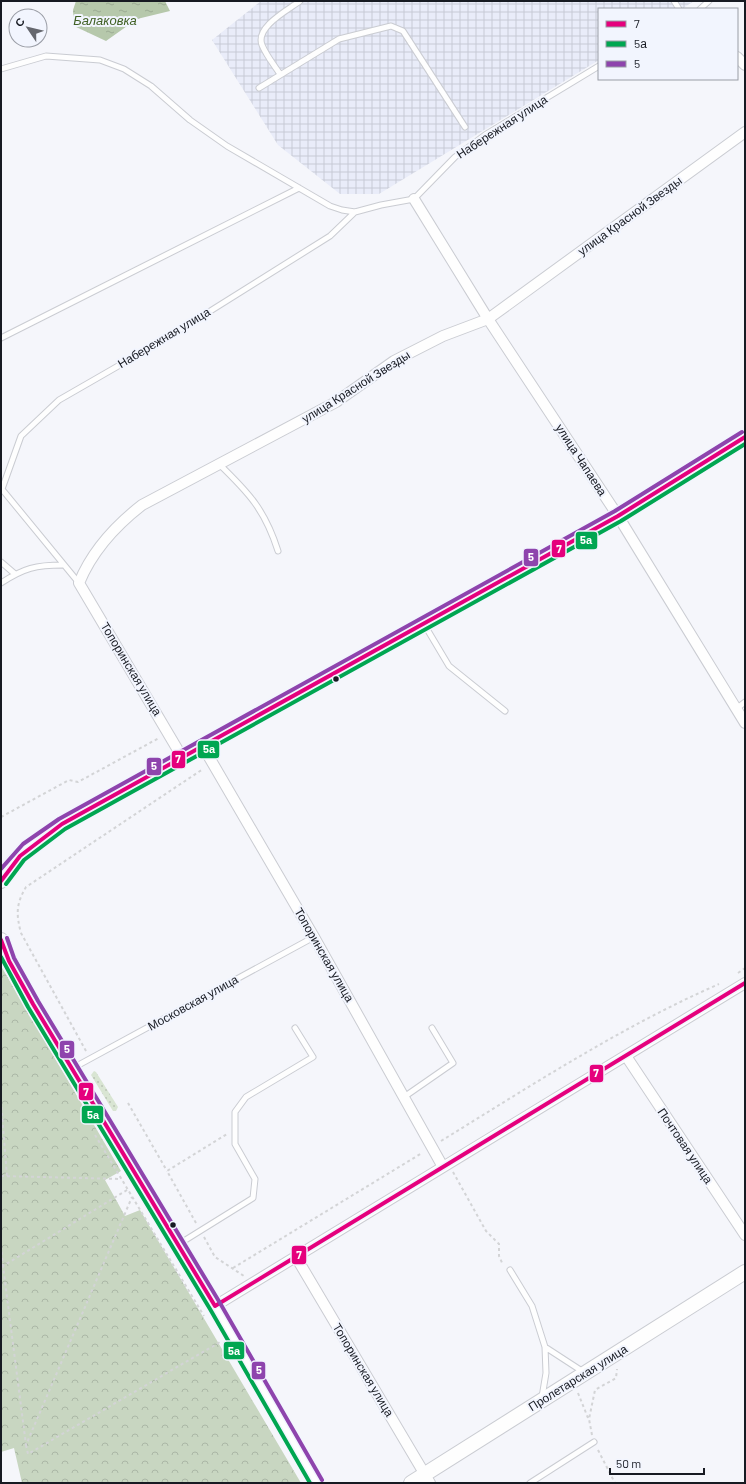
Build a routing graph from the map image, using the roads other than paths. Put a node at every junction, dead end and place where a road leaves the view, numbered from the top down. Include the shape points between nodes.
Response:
1 (300, 1) edge
2 (709, 1) edge
3 (701, 8) edge
4 (738, 57) edge
5 (745, 65) edge
6 (598, 67) edge
7 (1, 69) edge
8 (280, 74) junction
9 (259, 88) dead end
10 (465, 127) dead end
11 (745, 132) edge
12 (299, 188) junction
13 (414, 199) junction
14 (355, 212) junction
15 (488, 319) junction
16 (1, 338) edge
17 (745, 437) edge
18 (219, 464) junction
19 (2, 488) edge
20 (618, 516) junction
21 (278, 551) dead end
22 (1, 562) edge
23 (63, 564) junction
24 (15, 574) junction
25 (1, 583) edge
26 (79, 583) junction
27 (423, 623) junction
28 (745, 702) edge
29 (736, 709) junction
30 (506, 711) dead end
31 (745, 723) edge
32 (202, 745) junction
33 (182, 757) junction
34 (1, 881) edge
35 (314, 937) junction
36 (1, 940) edge
37 (745, 984) edge
38 (295, 1028) dead end
39 (432, 1028) dead end
40 (626, 1056) junction
41 (72, 1069) junction
42 (404, 1096) junction
43 (446, 1165) junction
44 (745, 1236) edge
45 (178, 1245) junction
46 (296, 1257) junction
47 (510, 1270) road end
48 (745, 1272) edge
49 (215, 1306) junction
50 (545, 1347) junction
51 (586, 1373) junction
52 (541, 1401) junction
53 (594, 1442) road end
54 (428, 1479) edge
55 (317, 1483) edge
56 (411, 1483) edge
57 (530, 1483) edge

1 - 8 lane via 268,25 262,33 262,44
2 - 3 lane
4 - 5 street
6 - 13 lane, Набережная улица via 455,156
7 - 12 lane via 46,56 100,60 124,69 151,86 190,120 227,146
8 - 9 lane
8 - 10 lane via 339,40 391,26 402,31
11 - 15 street, улица Красной Звезды
12 - 14 lane via 330,206
12 - 16 lane
13 - 14 lane via 381,204
13 - 15 street, улица Чапаева
14 - 19 lane, Набережная улица via 330,236 172,335 59,400 21,436
15 - 18 street, улица Красной Звезды via 444,336 394,361 336,402
15 - 20 street, улица Чапаева
17 - 20 main road
18 - 21 lane via 259,507
18 - 26 street, улица Красной Звезды via 125,518 99,546 86,565
19 - 23 lane
20 - 27 main road
20 - 29 street, улица Чапаева
22 - 24 lane
23 - 24 lane via 38,565
23 - 26 lane
24 - 25 lane
26 - 33 street, Топоринская улица
27 - 30 lane via 448,666
27 - 32 main road
28 - 29 lane
29 - 31 street, улица Чапаева
32 - 33 main road
32 - 35 street, Топоринская улица
33 - 34 main road via 62,824 18,856
35 - 41 lane, Московская улица
35 - 42 street, Топоринская улица
36 - 41 main road via 9,961
37 - 40 street
38 - 45 lane via 314,1057 246,1097 234,1112 235,1144 255,1179 253,1198
39 - 42 lane via 454,1063
40 - 43 street
40 - 44 street, Почтовая улица
41 - 45 main road
42 - 43 street, Топоринская улица via 432,1146
43 - 46 street
45 - 49 main road
46 - 49 street
46 - 54 street, Топоринская улица
47 - 50 lane via 532,1306
48 - 51 main road, Пролетарская улица
49 - 55 main road
50 - 51 lane
50 - 52 lane via 546,1373
51 - 52 main road, Пролетарская улица
52 - 54 main road, Пролетарская улица
53 - 57 lane
54 - 56 main road, Пролетарская улица

